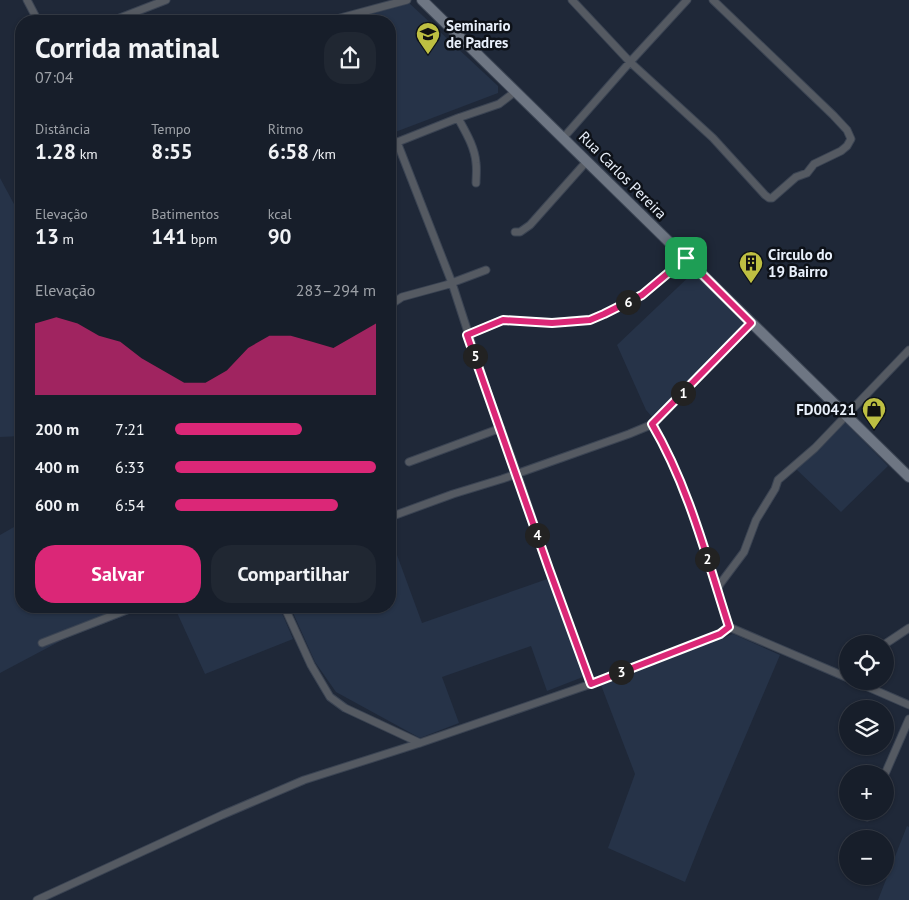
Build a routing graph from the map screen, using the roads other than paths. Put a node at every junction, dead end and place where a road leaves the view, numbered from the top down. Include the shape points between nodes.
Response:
1 (27, 0) edge
2 (166, 0) edge
3 (406, 0) edge
4 (422, 0) edge
5 (572, 0) edge
6 (687, 0) edge
7 (713, 0) edge
8 (35, 15) edge
9 (127, 15) edge
10 (351, 15) edge
11 (630, 62) junction
12 (516, 91) junction
13 (458, 118) junction
14 (564, 137) junction
15 (396, 142) edge
16 (396, 150) edge
17 (587, 161) junction
18 (476, 183) dead end
19 (515, 232) dead end
20 (686, 258) junction
21 (486, 270) dead end
22 (452, 283) junction
23 (396, 301) edge
24 (751, 323) junction
25 (467, 335) junction
26 (909, 350) edge
27 (846, 416) junction
28 (652, 424) junction
29 (500, 428) junction
30 (409, 462) dead end
31 (517, 473) junction
32 (909, 477) edge
33 (396, 515) edge
34 (718, 591) junction
35 (119, 613) edge
36 (287, 613) edge
37 (729, 627) junction
38 (909, 628) edge
39 (894, 638) edge
40 (42, 643) dead end
41 (839, 673) edge
42 (591, 684) junction
43 (875, 690) edge
44 (909, 705) edge
45 (909, 719) edge
46 (420, 743) junction
47 (889, 765) edge
48 (37, 900) edge

1 - 8 street
2 - 9 street
3 - 10 street
4 - 12 main road, Rua Carlos Pereira
5 - 11 street
6 - 11 street
7 - 11 street via 847,130 851,139 841,152 814,164 807,173 796,177 776,196 769,198 713,138
11 - 14 street
12 - 13 street via 499,104
12 - 14 main road, Rua Carlos Pereira
13 - 15 street
13 - 18 street via 474,154
14 - 17 main road, Rua Carlos Pereira
16 - 22 street
17 - 19 street via 530,225
17 - 20 main road, Rua Carlos Pereira
20 - 24 main road, Rua Carlos Pereira
20 - 25 street via 642,295 590,320 552,323 503,320
21 - 22 street
22 - 23 street
22 - 25 street
24 - 27 main road, Rua Carlos Pereira
24 - 28 street
25 - 29 street
26 - 27 street
27 - 32 main road, Rua Carlos Pereira
27 - 34 street via 778,480 756,520 744,552
28 - 31 street
28 - 34 street via 668,450
29 - 30 street
29 - 31 street
31 - 33 street
31 - 42 street
34 - 37 street
35 - 40 street
36 - 46 street via 330,697 344,708
37 - 41 street
37 - 42 street via 720,634
38 - 39 street
42 - 46 street
43 - 44 street
45 - 47 street
46 - 48 street via 278,790

